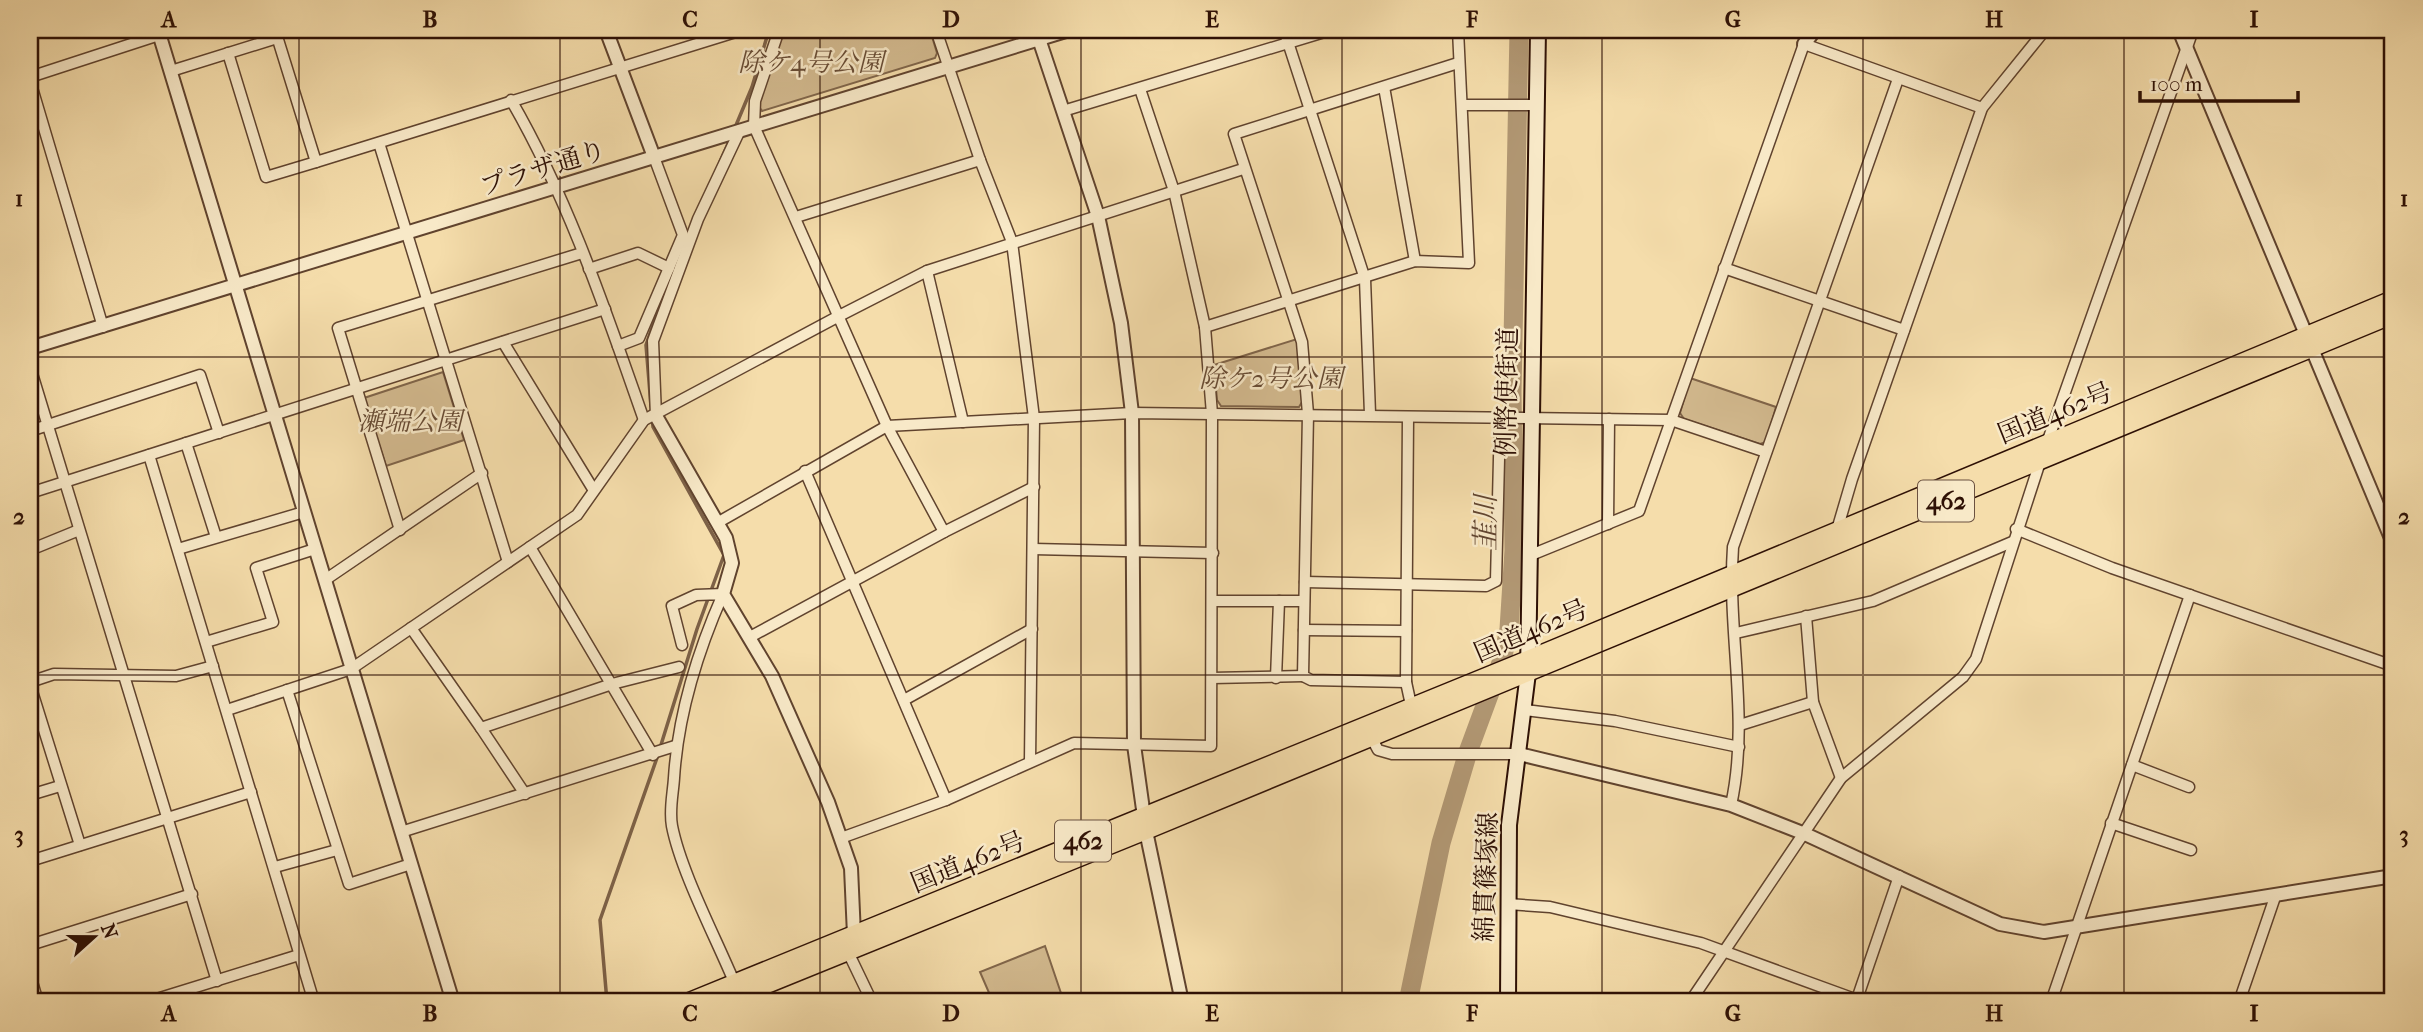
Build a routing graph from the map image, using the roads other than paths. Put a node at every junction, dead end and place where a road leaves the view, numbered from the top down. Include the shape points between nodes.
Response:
1 (606, 30) edge
2 (742, 30) edge
3 (779, 30) edge
4 (936, 30) edge
5 (1069, 30) edge
6 (1284, 30) edge
7 (1331, 30) edge
8 (1458, 30) edge
9 (1538, 30) edge
10 (1815, 30) edge
11 (2045, 30) edge
12 (2179, 30) edge
13 (2193, 30) edge
14 (158, 32) edge
15 (276, 34) edge
16 (1037, 34) edge
17 (1289, 43) junction
18 (1804, 44) junction
19 (2188, 45) junction
20 (228, 53) junction
21 (1458, 63) junction
22 (948, 66) junction
23 (620, 67) junction
24 (171, 71) junction
25 (30, 79) edge
26 (1898, 79) junction
27 (1384, 87) junction
28 (1140, 89) junction
29 (511, 100) junction
30 (1463, 105) junction
31 (1535, 105) junction
32 (1982, 108) junction
33 (1310, 110) junction
34 (1063, 111) junction
35 (754, 126) junction
36 (740, 130) junction
37 (379, 143) junction
38 (654, 157) junction
39 (980, 160) junction
40 (316, 162) junction
41 (1243, 169) junction
42 (555, 188) junction
43 (1174, 191) junction
44 (1098, 216) junction
45 (796, 217) junction
46 (406, 233) junction
47 (1012, 242) junction
48 (582, 253) junction
49 (1415, 261) junction
50 (669, 268) junction
51 (1724, 268) junction
52 (589, 270) junction
53 (927, 271) junction
54 (1365, 279) junction
55 (235, 286) junction
56 (2393, 299) edge
57 (1819, 301) junction
58 (427, 302) junction
59 (1288, 302) junction
60 (605, 309) junction
61 (2393, 315) edge
62 (839, 316) junction
63 (103, 327) junction
64 (1205, 327) junction
65 (1904, 330) junction
66 (503, 342) junction
67 (2309, 342) junction
68 (618, 346) junction
69 (30, 348) edge
70 (445, 360) junction
71 (30, 367) edge
72 (355, 389) junction
73 (1132, 413) junction
74 (274, 414) junction
75 (1212, 414) junction
76 (1308, 414) junction
77 (1370, 414) junction
78 (650, 418) junction
79 (1034, 418) junction
80 (1408, 418) junction
81 (1500, 418) junction
82 (1530, 418) junction
83 (1609, 419) junction
84 (1671, 420) junction
85 (962, 422) junction
86 (47, 425) junction
87 (887, 426) junction
88 (30, 430) edge
89 (219, 433) junction
90 (186, 443) junction
91 (2047, 443) junction
92 (1766, 452) junction
93 (149, 455) junction
94 (2040, 462) junction
95 (806, 471) junction
96 (482, 473) junction
97 (64, 481) junction
98 (1034, 487) junction
99 (593, 489) junction
100 (30, 494) edge
101 (304, 512) junction
102 (717, 523) junction
103 (1608, 524) junction
104 (2016, 529) junction
105 (79, 530) junction
106 (400, 530) junction
107 (1837, 530) junction
108 (943, 532) junction
109 (216, 537) junction
110 (2012, 542) junction
111 (2393, 542) edge
112 (530, 547) junction
113 (178, 549) junction
114 (315, 549) junction
115 (1033, 549) junction
116 (30, 550) edge
117 (1133, 551) junction
118 (1213, 553) junction
119 (1531, 555) junction
120 (508, 562) junction
121 (325, 580) junction
122 (1730, 581) junction
123 (851, 582) junction
124 (1305, 582) junction
125 (1407, 583) junction
126 (723, 594) junction
127 (2190, 595) junction
128 (1213, 601) junction
129 (1279, 601) junction
130 (1304, 601) junction
131 (1806, 616) junction
132 (411, 628) junction
133 (1032, 629) junction
134 (1304, 630) junction
135 (1406, 631) junction
136 (1736, 633) junction
137 (750, 637) junction
138 (206, 642) junction
139 (682, 645) dead end
140 (213, 666) junction
141 (1528, 666) junction
142 (2393, 666) edge
143 (679, 667) dead end
144 (351, 669) junction
145 (124, 673) junction
146 (1303, 676) junction
147 (1212, 678) junction
148 (1276, 678) junction
149 (1406, 682) junction
150 (30, 684) edge
151 (612, 684) junction
152 (1477, 686) junction
153 (288, 690) junction
154 (904, 700) junction
155 (1813, 702) junction
156 (1411, 705) junction
157 (227, 710) junction
158 (1525, 710) junction
159 (1740, 725) junction
160 (481, 728) junction
161 (1371, 737) junction
162 (1134, 745) junction
163 (675, 746) junction
164 (1739, 747) junction
165 (1519, 754) junction
166 (653, 755) junction
167 (1030, 761) junction
168 (2132, 765) junction
169 (1842, 778) junction
170 (60, 786) junction
171 (2189, 788) dead end
172 (251, 792) junction
173 (525, 794) junction
174 (30, 795) edge
175 (946, 800) junction
176 (1731, 805) junction
177 (1146, 814) junction
178 (169, 819) junction
179 (2111, 823) junction
180 (1146, 831) junction
181 (401, 832) junction
182 (1805, 834) junction
183 (841, 838) junction
184 (80, 845) junction
185 (337, 850) junction
186 (2191, 850) dead end
187 (30, 861) edge
188 (411, 864) junction
189 (275, 867) junction
190 (1899, 876) junction
191 (2393, 876) edge
192 (192, 894) junction
193 (2275, 897) junction
194 (1508, 904) junction
195 (2075, 928) junction
196 (854, 935) junction
197 (30, 945) edge
198 (1722, 951) junction
199 (848, 952) junction
200 (299, 955) junction
201 (30, 975) edge
202 (217, 981) junction
203 (736, 996) edge
204 (1858, 1001) edge
205 (38, 1002) edge
206 (147, 1002) edge
207 (314, 1002) edge
208 (453, 1002) edge
209 (687, 1002) edge
210 (872, 1002) edge
211 (1182, 1002) edge
212 (1508, 1002) edge
213 (1690, 1002) edge
214 (2051, 1002) edge
215 (2239, 1002) edge

1 - 23 street
2 - 23 street
3 - 35 street via 755,101
4 - 22 street
5 - 16 street, プラザ通り
6 - 17 street
7 - 17 street
8 - 21 street
9 - 31 main road, 例幣使街道
10 - 18 street
11 - 32 street
12 - 19 street
13 - 19 street
14 - 24 street
14 - 25 street
15 - 20 street
15 - 40 street
16 - 22 street, プラザ通り
16 - 34 street
17 - 28 street
17 - 33 street
18 - 26 street
18 - 51 street
19 - 67 street
19 - 91 street
20 - 24 street
20 - 40 street via 266,177
21 - 27 street
21 - 30 street
22 - 35 street, プラザ通り
22 - 39 street
23 - 29 street
23 - 38 street
24 - 55 street
25 - 63 street
26 - 32 street
26 - 57 street
27 - 33 street
27 - 49 street
28 - 34 street
28 - 43 street
29 - 37 street
29 - 42 street
30 - 31 street
30 - 49 street via 1469,262
31 - 82 main road, 例幣使街道
32 - 65 street
33 - 41 street via 1234,134
33 - 54 street
34 - 44 street
35 - 36 street, プラザ通り
35 - 45 street
36 - 38 street, プラザ通り
36 - 78 street via 698,219 653,341
37 - 40 street
37 - 46 street
38 - 42 street, プラザ通り
38 - 50 street via 683,235
39 - 45 street
39 - 47 street
41 - 43 street
41 - 59 street
42 - 46 street, プラザ通り
42 - 48 street
43 - 44 street
43 - 64 street
44 - 47 street
44 - 73 street via 1121,323
45 - 62 street
46 - 55 street, プラザ通り
46 - 58 street
47 - 53 street
47 - 79 street
48 - 52 street
48 - 58 street
49 - 54 street
50 - 52 street via 638,253
50 - 68 street via 639,338
51 - 57 street
51 - 84 street
52 - 60 street
53 - 62 street
53 - 85 street
54 - 59 street
54 - 77 street
55 - 63 street, プラザ通り
55 - 74 street
56 - 67 highway, 国道462号 / 462
57 - 65 street
57 - 92 street
58 - 70 street
58 - 72 street via 338,328
59 - 64 street
59 - 76 street via 1302,342
60 - 66 street
60 - 68 street
61 - 67 highway, 国道462号 / 462
62 - 78 street
62 - 87 street
63 - 69 street, プラザ通り
64 - 75 street
65 - 107 street
66 - 70 street
66 - 99 street
67 - 91 highway, 国道462号 / 462
67 - 94 highway, 国道462号 / 462
67 - 111 street
68 - 78 street
70 - 72 street
70 - 96 street
71 - 86 street
72 - 74 street
72 - 106 street
73 - 75 street
73 - 79 street
73 - 117 street
74 - 89 street
74 - 101 street
75 - 76 street
75 - 118 street
76 - 77 street
76 - 124 street
77 - 80 street
78 - 99 street
78 - 102 street
79 - 85 street
79 - 98 street
80 - 81 street
80 - 125 street
81 - 82 street
81 - 125 street via 1496,581 1486,586
82 - 83 street
82 - 119 main road, 例幣使街道
83 - 84 street
83 - 103 street
84 - 92 street
84 - 103 street via 1639,511
85 - 87 street
86 - 88 street
86 - 89 street via 200,375
86 - 97 street
87 - 95 street
87 - 108 street
89 - 90 street
90 - 93 street
90 - 109 street
91 - 107 highway, 国道462号 / 462
92 - 122 street via 1733,547
93 - 97 street
93 - 113 street
94 - 104 street
94 - 122 highway, 国道462号 / 462
95 - 102 street
95 - 123 street
96 - 106 street
96 - 120 street
97 - 100 street
97 - 105 street
98 - 108 street
98 - 115 street
99 - 112 street via 577,515
101 - 109 street
101 - 114 street
102 - 126 street via 732,563
103 - 119 street
104 - 110 street
104 - 127 street
105 - 116 street
105 - 145 street
106 - 121 street
107 - 122 highway, 国道462号 / 462
108 - 123 street
109 - 113 street
110 - 131 street via 1872,601
110 - 169 street via 1976,659 1963,677
112 - 120 street
112 - 151 street
113 - 138 street
114 - 121 street
114 - 138 street via 256,568 273,622
115 - 117 street
115 - 133 street
117 - 118 street
117 - 162 street
118 - 128 street
119 - 141 main road, 例幣使街道
120 - 132 street
121 - 144 street
122 - 136 street
122 - 141 highway, 国道462号 / 462
123 - 137 street
123 - 154 street
124 - 125 street
124 - 130 street
125 - 135 street
126 - 137 street
126 - 139 street via 696,595 672,606
126 - 163 street via 701,644
127 - 142 street
127 - 168 street
128 - 129 street
128 - 147 street
129 - 130 street
129 - 148 street
130 - 134 street
131 - 136 street
131 - 155 street
132 - 144 street
132 - 160 street
133 - 154 street
133 - 167 street
134 - 135 street
134 - 146 street
135 - 149 street
136 - 159 street
137 - 183 street via 820,782
138 - 140 street
140 - 145 street via 176,676
140 - 157 street
141 - 152 highway, 国道462号 / 462 via 1498,684
141 - 152 highway, 国道462号 / 462 via 1506,668
141 - 158 main road, 例幣使街道
143 - 151 street
144 - 153 street
144 - 181 street
145 - 150 street via 54,674
145 - 178 street
146 - 148 street
146 - 149 street via 1311,680
147 - 148 street
147 - 162 street via 1212,746
149 - 156 street
150 - 170 street
151 - 160 street
151 - 166 street
152 - 156 highway, 国道462号 / 462
152 - 161 highway, 国道462号 / 462
153 - 157 street
153 - 185 street
154 - 175 street
155 - 159 street
155 - 169 street
156 - 177 highway, 国道462号 / 462
157 - 172 street
158 - 164 street via 1615,721
158 - 165 main road, 例幣使街道
159 - 164 street
160 - 173 street
161 - 165 street via 1378,750 1392,754
161 - 180 highway, 国道462号 / 462
162 - 167 street via 1074,744
162 - 177 street
163 - 166 street
163 - 203 street via 672,826
164 - 176 street
165 - 176 street
165 - 194 main road, 綿貫篠塚線 via 1509,825
166 - 173 street
167 - 175 street
168 - 171 street
168 - 179 street
169 - 182 street
170 - 174 street
170 - 184 street
172 - 178 street
172 - 189 street
173 - 181 street
175 - 183 street
176 - 182 street
177 - 180 street
177 - 196 highway, 国道462号 / 462
178 - 184 street
178 - 192 street
179 - 186 street
179 - 195 street
180 - 199 highway, 国道462号 / 462
180 - 211 street
181 - 188 street
182 - 190 street
182 - 198 street
183 - 196 street via 851,868
184 - 187 street
185 - 188 street via 349,884
185 - 189 street
188 - 208 street
189 - 200 street
190 - 195 street via 2000,924 2045,932
190 - 204 street
191 - 193 street
192 - 197 street
192 - 202 street
193 - 195 street
193 - 215 street
194 - 198 street via 1550,907
194 - 212 main road, 綿貫篠塚線
195 - 214 street
196 - 203 highway, 国道462号 / 462
198 - 204 street
198 - 213 street
199 - 203 highway, 国道462号 / 462
199 - 210 street
200 - 202 street
200 - 207 street
201 - 205 street
202 - 206 street
203 - 209 highway, 国道462号 / 462

